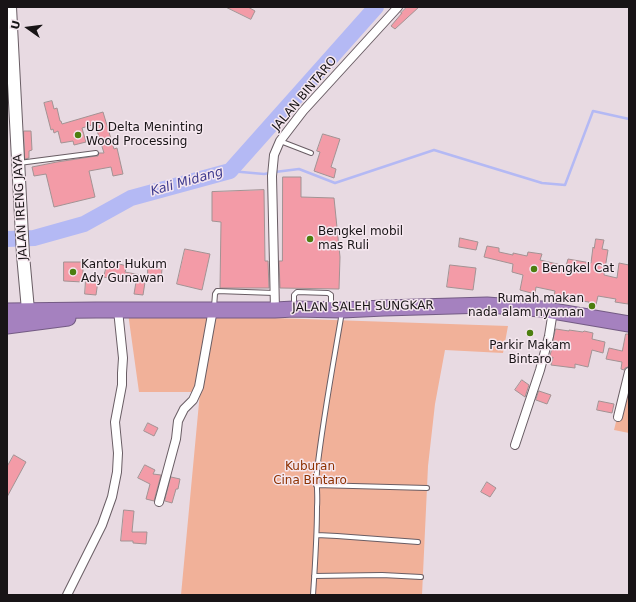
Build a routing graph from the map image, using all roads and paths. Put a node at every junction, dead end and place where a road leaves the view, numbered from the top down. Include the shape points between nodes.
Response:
1 (10, 7) edge
2 (398, 7) edge
3 (280, 142) junction
4 (96, 153) dead end
5 (312, 153) dead end
6 (18, 163) junction
7 (274, 294) junction
8 (213, 309) junction
9 (28, 310) junction
10 (96, 310) junction
11 (118, 310) junction
12 (275, 310) junction
13 (337, 310) junction
14 (7, 311) edge
15 (553, 311) junction
16 (629, 324) edge
17 (7, 326) edge
18 (629, 372) edge
19 (618, 417) dead end
20 (515, 445) dead end
21 (316, 485) junction
22 (427, 488) dead end
23 (159, 502) dead end
24 (317, 535) junction
25 (418, 542) dead end
26 (314, 576) junction
27 (421, 577) dead end
28 (67, 595) edge
29 (313, 595) edge

1 - 6 street, JALAN IRENG JAYA
2 - 3 street, JALAN BINTARO via 303,111
3 - 5 lane
3 - 7 street, JALAN BINTARO via 272,166
4 - 6 lane
6 - 9 street, JALAN IRENG JAYA
7 - 8 lane via 217,291
7 - 12 street, JALAN BINTARO
8 - 11 highway, JALAN SALEH SUNGKAR
8 - 12 highway, JALAN SALEH SUNGKAR
8 - 23 street via 199,387 178,422
9 - 10 highway, JALAN SALEH SUNGKAR
9 - 14 highway, JALAN SALEH SUNGKAR
10 - 11 highway, JALAN SALEH SUNGKAR
10 - 17 highway, JALAN SALEH SUNGKAR via 69,318
11 - 28 street via 123,358 122,385 115,422 117,472 102,525
12 - 13 highway, JALAN SALEH SUNGKAR
13 - 15 highway, JALAN SALEH SUNGKAR via 487,305
13 - 21 lane
15 - 16 highway, JALAN SALEH SUNGKAR
15 - 20 street via 540,370
18 - 19 street
21 - 22 lane
21 - 24 lane
24 - 25 lane
24 - 26 lane
26 - 27 lane
26 - 29 lane

